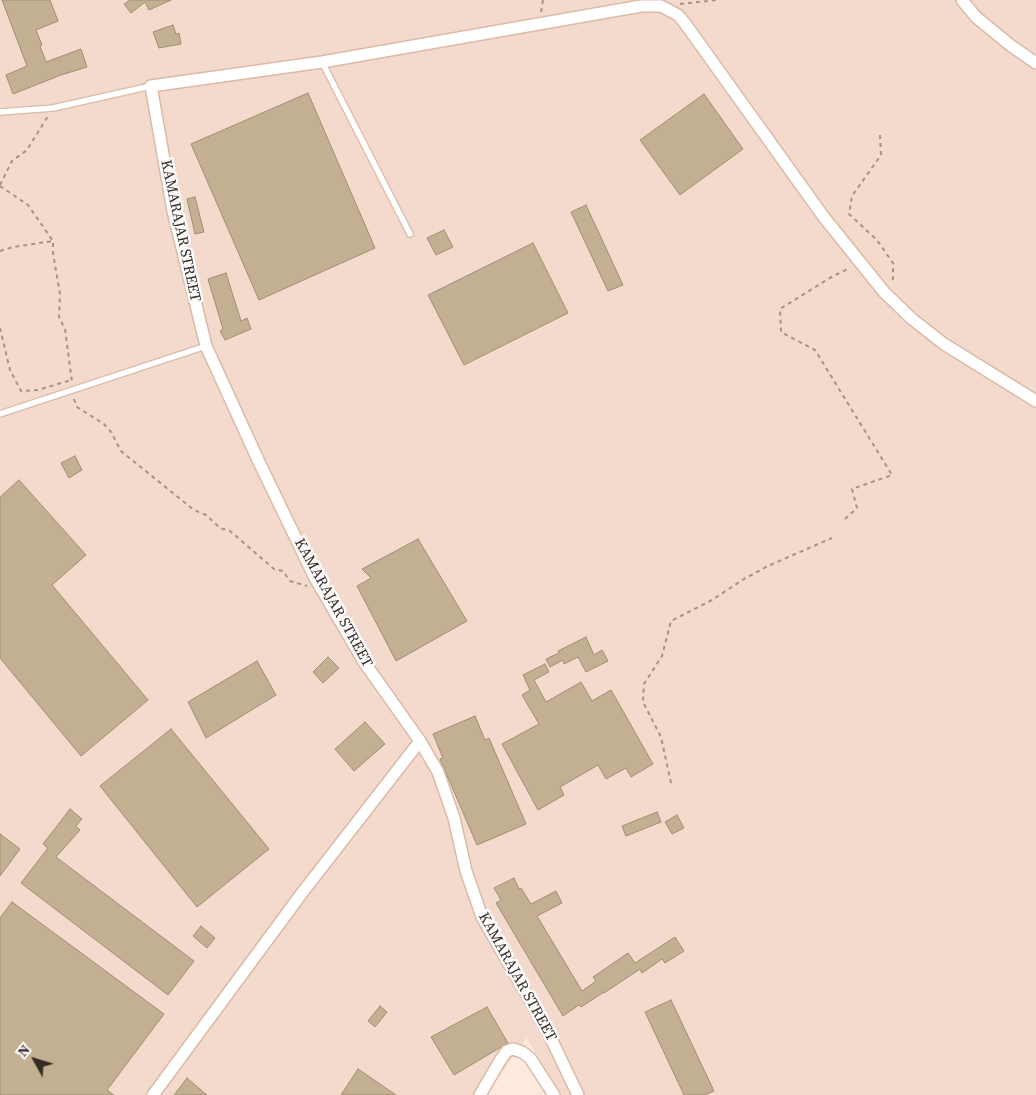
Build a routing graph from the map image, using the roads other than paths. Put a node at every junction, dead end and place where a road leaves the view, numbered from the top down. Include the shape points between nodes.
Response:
1 (962, 0) edge
2 (322, 62) junction
3 (1036, 63) edge
4 (151, 86) junction
5 (0, 112) edge
6 (410, 234) dead end
7 (206, 346) junction
8 (1036, 400) edge
9 (0, 414) edge
10 (420, 741) junction
11 (153, 1095) edge
12 (480, 1095) edge
13 (554, 1095) edge
14 (578, 1095) edge

1 - 3 street via 976,17
2 - 4 street
2 - 6 lane
2 - 8 street via 641,6 661,6 684,22 822,216 884,292 944,344
4 - 5 lane via 53,108
4 - 7 street, KAMARAJAR STREET via 173,211
7 - 9 lane
7 - 10 street, KAMARAJAR STREET via 320,586 364,662
10 - 11 street via 302,893
10 - 14 street, KAMARAJAR STREET via 438,772 482,917 546,1028
12 - 13 street via 502,1059 513,1048 530,1058

